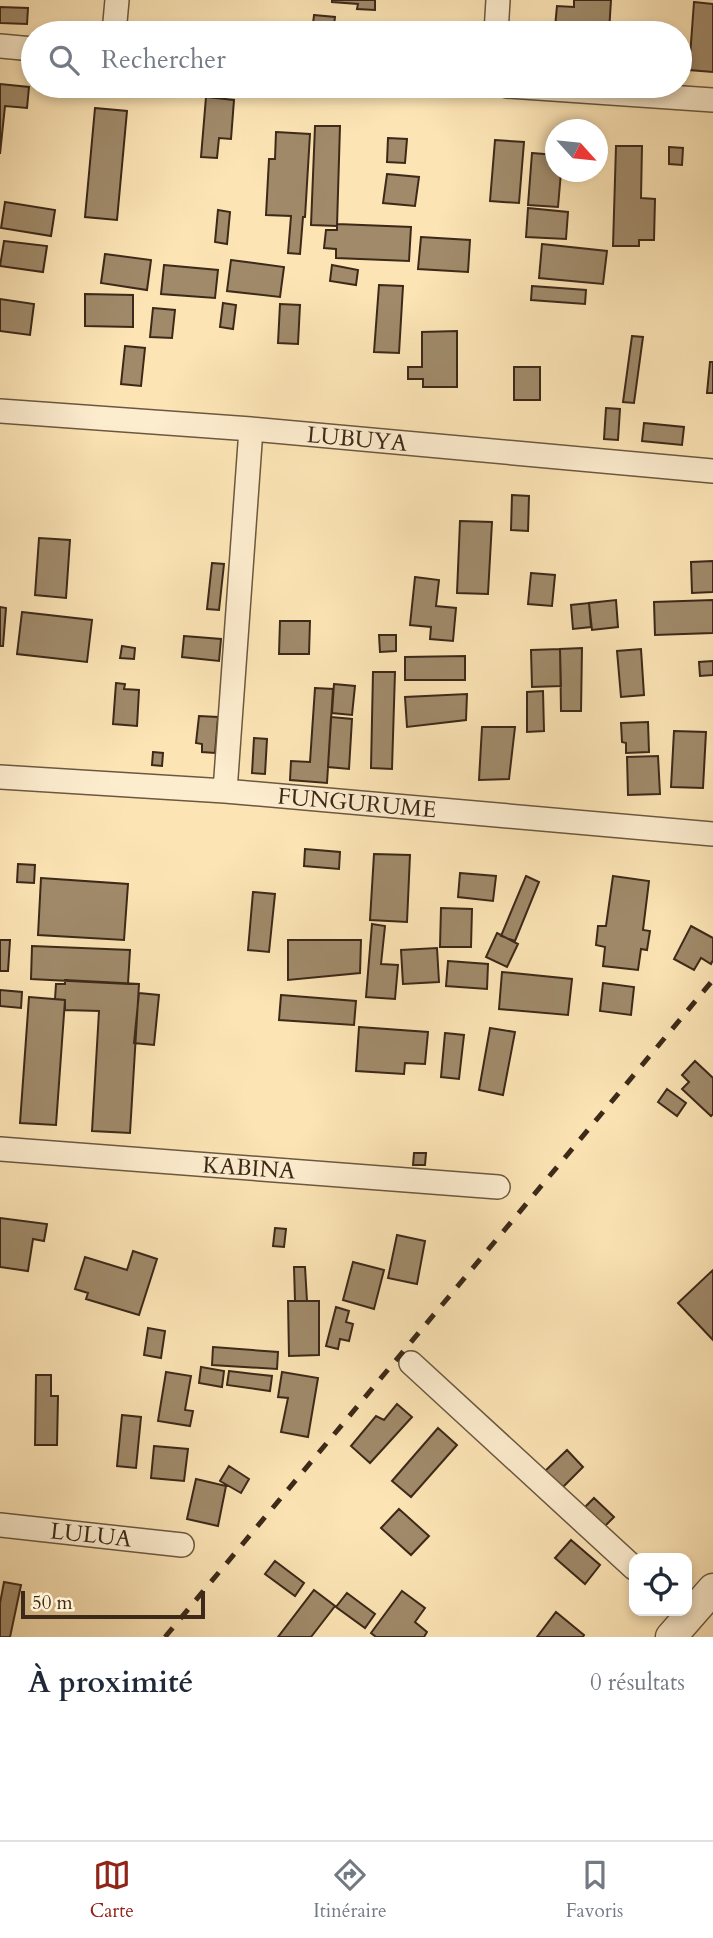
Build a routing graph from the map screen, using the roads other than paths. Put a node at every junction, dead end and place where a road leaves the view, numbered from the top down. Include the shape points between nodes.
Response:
1 (117, 0) edge
2 (498, 0) edge
3 (115, 21) edge
4 (497, 21) edge
5 (0, 46) edge
6 (21, 48) edge
7 (684, 98) edge
8 (713, 100) edge
9 (0, 411) edge
10 (251, 429) junction
11 (713, 471) edge
12 (0, 777) edge
13 (225, 791) junction
14 (713, 834) edge
15 (0, 1149) edge
16 (498, 1187) dead end
17 (411, 1363) dead end
18 (0, 1525) edge
19 (182, 1545) dead end
20 (629, 1563) edge
21 (713, 1589) edge
22 (680, 1622) edge

1 - 3 street
2 - 4 street
5 - 6 street
7 - 8 street
9 - 10 street, LUBUYA
10 - 11 street, LUBUYA
10 - 13 street
12 - 13 street, FUNGURUME
13 - 14 street, FUNGURUME
15 - 16 street, KABINA
17 - 20 street
18 - 19 street, LULUA
21 - 22 street

